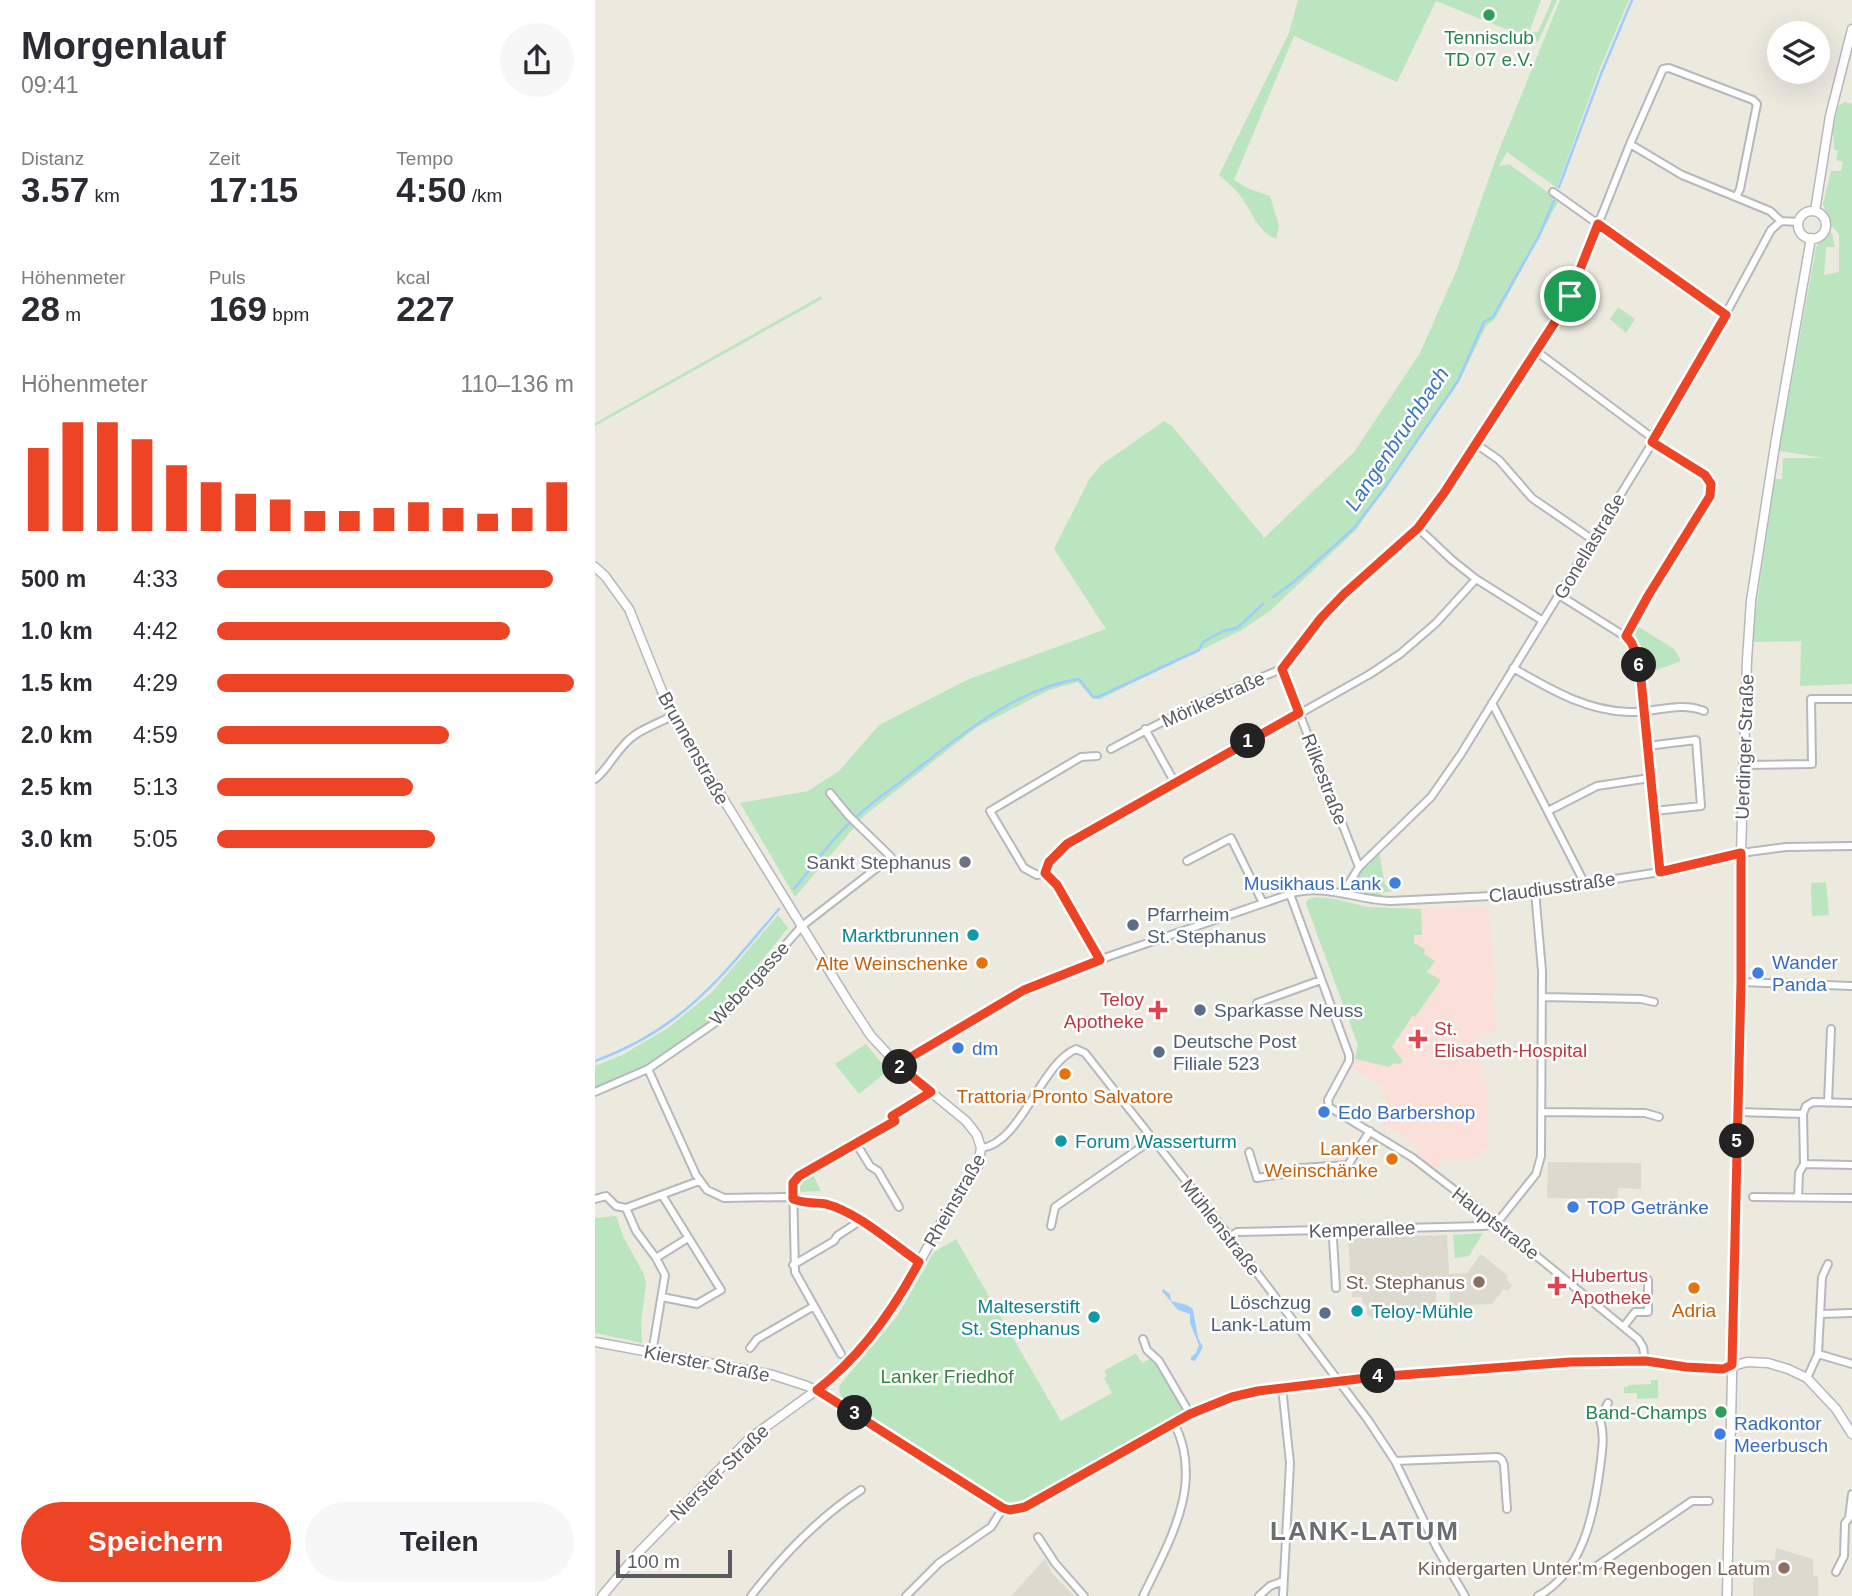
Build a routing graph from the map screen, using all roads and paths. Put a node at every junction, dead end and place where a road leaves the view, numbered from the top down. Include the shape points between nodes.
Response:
1 (1852, 29) edge
2 (1630, 144) junction
3 (1553, 192) dead end
4 (1736, 197) junction
5 (1815, 211) junction
6 (1781, 221) junction
7 (1799, 222) junction
8 (1598, 224) junction
9 (1811, 238) junction
10 (1726, 315) junction
11 (1536, 351) junction
12 (1653, 440) junction
13 (1476, 444) junction
14 (1418, 528) junction
15 (1593, 540) junction
16 (595, 567) edge
17 (1476, 579) junction
18 (1559, 595) junction
19 (1543, 621) junction
20 (1626, 636) junction
21 (1513, 668) junction
22 (1282, 669) junction
23 (1852, 699) edge
24 (1493, 703) junction
25 (1703, 711) dead end
26 (1643, 712) junction
27 (1299, 713) junction
28 (672, 716) junction
29 (1145, 729) junction
30 (1647, 746) junction
31 (1111, 749) dead end
32 (1097, 756) dead end
33 (1744, 765) junction
34 (1650, 778) junction
35 (595, 779) edge
36 (1175, 783) junction
37 (830, 793) dead end
38 (1548, 811) junction
39 (1654, 811) junction
40 (1852, 846) edge
41 (1741, 853) junction
42 (1187, 860) dead end
43 (1359, 867) junction
44 (1660, 872) junction
45 (1047, 876) junction
46 (1585, 884) junction
47 (1535, 891) junction
48 (1343, 893) junction
49 (1290, 894) junction
50 (1263, 903) junction
51 (802, 926) junction
52 (1100, 960) junction
53 (1321, 980) junction
54 (1741, 982) junction
55 (1852, 986) edge
56 (1542, 998) junction
57 (1654, 1002) dead end
58 (1258, 1003) dead end
59 (1831, 1029) dead end
60 (1073, 1050) joint
61 (899, 1066) junction
62 (648, 1069) junction
63 (595, 1092) edge
64 (931, 1092) junction
65 (1828, 1103) junction
66 (1852, 1103) edge
67 (1541, 1112) junction
68 (1738, 1112) junction
69 (1803, 1114) junction
70 (1659, 1117) dead end
71 (1370, 1131) junction
72 (1153, 1139) junction
73 (856, 1143) junction
74 (982, 1148) junction
75 (1249, 1152) dead end
76 (1804, 1164) junction
77 (1852, 1165) edge
78 (699, 1181) junction
79 (661, 1195) junction
80 (1753, 1197) dead end
81 (1798, 1197) junction
82 (1852, 1198) edge
83 (595, 1199) edge
84 (793, 1199) junction
85 (899, 1207) dead end
86 (626, 1208) junction
87 (860, 1222) junction
88 (1496, 1224) junction
89 (1051, 1226) dead end
90 (1230, 1237) junction
91 (688, 1238) junction
92 (1333, 1239) dead end
93 (656, 1258) junction
94 (919, 1262) junction
95 (1828, 1264) dead end
96 (793, 1265) junction
97 (1647, 1280) dead end
98 (1336, 1288) dead end
99 (662, 1297) junction
100 (814, 1306) junction
101 (1852, 1313) edge
102 (1821, 1314) junction
103 (1624, 1326) junction
104 (1143, 1339) dead end
105 (595, 1342) edge
106 (750, 1348) dead end
107 (652, 1353) junction
108 (841, 1354) dead end
109 (1818, 1354) junction
110 (1646, 1361) junction
111 (1852, 1364) edge
112 (1732, 1365) junction
113 (1807, 1378) junction
114 (1339, 1381) junction
115 (1282, 1387) junction
116 (817, 1390) junction
117 (1608, 1403) dead end
118 (1190, 1414) junction
119 (1174, 1423) junction
120 (1852, 1434) edge
121 (1395, 1461) junction
122 (861, 1490) dead end
123 (1852, 1494) edge
124 (1709, 1501) dead end
125 (1003, 1508) junction
126 (1507, 1509) dead end
127 (1038, 1536) dead end
128 (1570, 1565) junction
129 (1836, 1572) dead end
130 (1283, 1581) junction
131 (606, 1595) edge
132 (751, 1596) edge
133 (906, 1596) edge
134 (1084, 1596) edge
135 (1143, 1596) edge
136 (1259, 1596) edge
137 (1283, 1596) edge
138 (1465, 1596) edge
139 (1538, 1596) edge
140 (1727, 1596) edge

1 - 5 street, Uerdinger Straße via 1830,116
2 - 4 street via 1682,175
2 - 4 street via 1659,74 1666,68 1753,100 1757,109
2 - 8 street
3 - 8 street
4 - 6 street via 1770,211
5 - 7 street via 1805,213
5 - 9 street, Uerdinger Straße via 1824,217 1826,226 1821,235
6 - 7 street
6 - 10 street, Gonellastraße via 1771,230
7 - 9 street via 1803,234
8 - 10 street
8 - 11 street via 1566,305
9 - 33 street, Uerdinger Straße via 1751,601
10 - 12 street, Gonellastraße
11 - 12 street
11 - 13 street
12 - 15 street, Gonellastraße
12 - 20 street via 1705,475 1712,489
13 - 14 street
13 - 15 street via 1499,460 1532,498
14 - 17 street
14 - 22 street via 1344,594
15 - 18 street, Gonellastraße
16 - 28 street, Brunnenstraße via 629,609
17 - 19 street
17 - 27 street via 1436,624 1400,654
18 - 19 street, Gonellastraße
18 - 20 street
19 - 21 street, Gonellastraße
20 - 26 street via 1639,659
21 - 24 street, Gonellastraße
21 - 26 street via 1572,700 1614,711
22 - 27 street, Rilkestraße
22 - 29 street, Mörikestraße via 1220,692
23 - 33 street via 1811,699 1812,764
24 - 38 street
24 - 43 street, Gonellastraße via 1431,797
25 - 26 street via 1691,705
26 - 30 street
27 - 36 street
27 - 43 street, Rilkestraße
28 - 35 street via 624,744
28 - 51 street, Brunnenstraße
29 - 31 street, Mörikestraße
29 - 36 street, Mörikestraße
30 - 34 street
30 - 39 street via 1696,740 1701,806
32 - 45 street via 1081,757 990,811 1024,868
33 - 41 street, Uerdinger Straße
34 - 38 street via 1597,786
34 - 39 street
36 - 45 street via 1067,844 1049,862
37 - 51 street, Webergasse via 891,857
38 - 46 street
39 - 44 street
40 - 41 street, Claudiusstraße
41 - 44 street, Claudiusstraße
41 - 54 street, Uerdinger Straße
42 - 50 street via 1231,838
43 - 48 street
44 - 46 street, Claudiusstraße
45 - 52 street via 1057,885
46 - 47 street, Claudiusstraße
47 - 48 street, Claudiusstraße via 1400,901
47 - 56 street
48 - 49 street via 1322,889
49 - 50 street
49 - 53 street
50 - 52 street
51 - 61 street, Brunnenstraße via 871,1036
51 - 62 street, Webergasse via 719,1020
52 - 61 street via 1024,990
53 - 58 street
53 - 71 street, Hauptstraße via 1349,1055 1328,1104
54 - 55 street
54 - 68 street, Uerdinger Straße
56 - 57 street
56 - 67 street
59 - 65 street
60 - 72 street, Mühlenstraße via 1085,1053
60 - 74 street, Rheinstraße via 1060,1060 997,1143
61 - 64 street, Brunnenstraße
62 - 63 street, Webergasse
62 - 78 street
64 - 73 street via 892,1116 895,1121
64 - 74 street, Brunnenstraße via 965,1121
65 - 66 street
65 - 69 street via 1813,1102
67 - 70 street
67 - 88 street via 1540,1166
68 - 69 street
68 - 112 street, Uerdinger Straße
69 - 76 street
71 - 75 street via 1348,1164 1257,1178
71 - 88 street, Hauptstraße via 1413,1158
72 - 89 street via 1055,1207
72 - 90 street, Mühlenstraße
73 - 84 street via 796,1178
73 - 85 street
74 - 94 street, Rheinstraße via 973,1176
76 - 77 street
76 - 81 street
78 - 79 street
78 - 84 street via 724,1198
79 - 86 street
79 - 91 street
80 - 81 street
81 - 82 street
83 - 86 street via 606,1196
84 - 87 street via 825,1204
84 - 96 street
86 - 93 street
87 - 94 street
87 - 96 street
88 - 90 street, Kemperallee via 1237,1232
88 - 103 street, Hauptstraße
90 - 114 street, Mühlenstraße
91 - 93 street
91 - 99 street via 720,1290 697,1304
92 - 98 street
93 - 99 street via 665,1275
94 - 116 street, Rheinstraße via 881,1325
95 - 102 street via 1822,1277
96 - 100 street
97 - 103 street via 1648,1312 1635,1312
99 - 107 street
100 - 106 street via 757,1339
100 - 108 street
101 - 102 street
102 - 109 street
103 - 110 street, Hauptstraße via 1641,1343
104 - 118 street
105 - 107 street, Kierster Straße
107 - 116 street, Kierster Straße via 773,1375
109 - 111 street
109 - 113 street
110 - 112 street via 1723,1369
110 - 114 street via 1571,1362
112 - 113 street via 1768,1363
112 - 140 street, Uerdinger Straße
113 - 120 street
114 - 115 street
114 - 121 street, Mühlenstraße
115 - 118 street via 1232,1397
115 - 130 street via 1290,1463
116 - 125 street, Kierster Straße
116 - 131 street, Nierster Straße via 749,1439 639,1552
117 - 128 street via 1600,1419 1604,1432 1592,1514
118 - 119 street
119 - 125 street via 1025,1507
119 - 135 street via 1186,1467 1183,1500
121 - 126 street via 1498,1457 1504,1465
121 - 138 street, Mühlenstraße
122 - 132 street via 796,1545
123 - 129 street via 1844,1556
124 - 128 street via 1692,1501 1594,1568
125 - 133 street via 991,1527 939,1563
127 - 134 street
128 - 139 street
130 - 136 street
130 - 137 street

